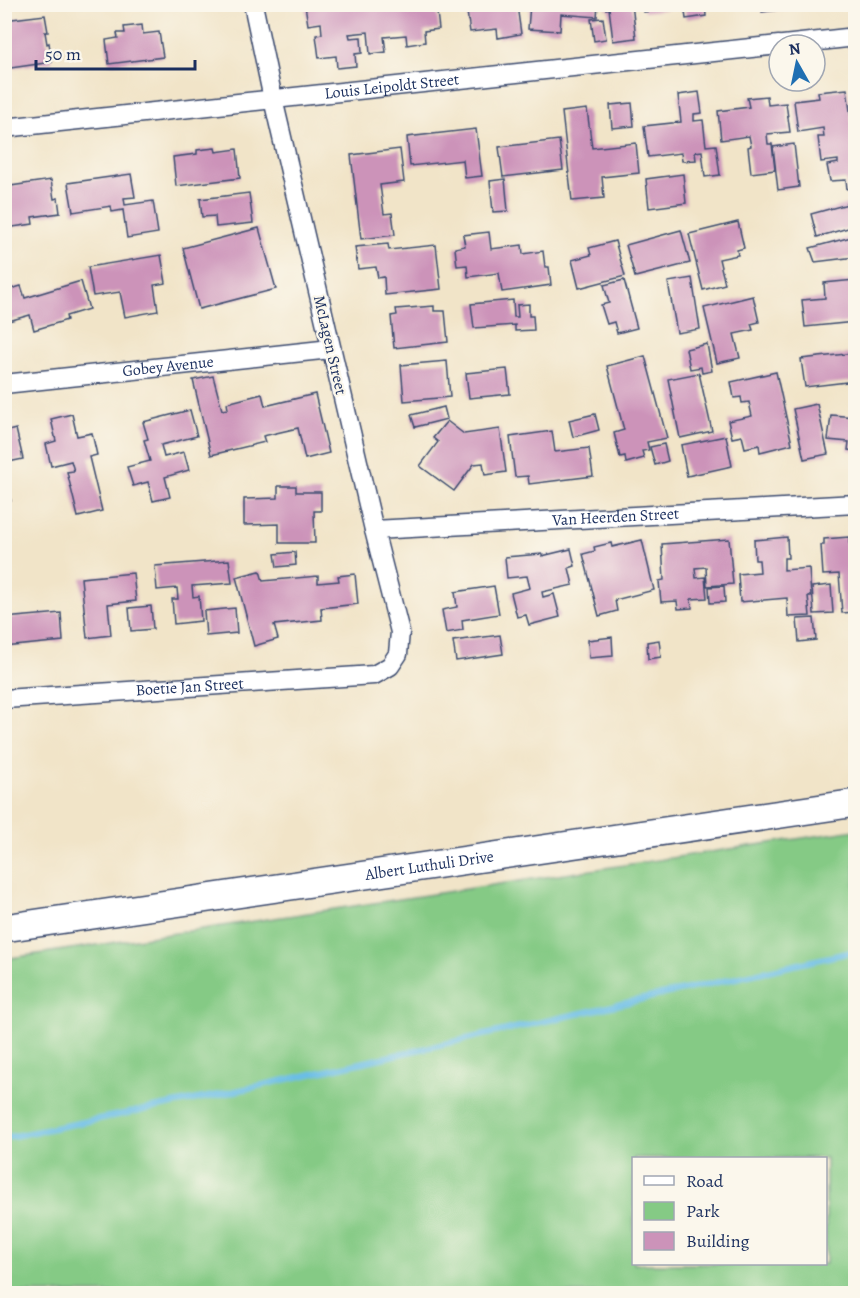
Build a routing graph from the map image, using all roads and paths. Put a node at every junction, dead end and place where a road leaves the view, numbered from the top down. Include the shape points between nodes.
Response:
1 (253, 4) edge
2 (855, 37) edge
3 (827, 40) edge
4 (767, 46) edge
5 (273, 99) junction
6 (4, 128) edge
7 (331, 348) junction
8 (4, 384) edge
9 (855, 504) edge
10 (374, 530) junction
11 (374, 675) joint
12 (4, 699) edge
13 (855, 803) edge
14 (4, 928) edge

1 - 5 street, McLagen Street
2 - 3 street, Louis Leipoldt Street
4 - 5 street, Louis Leipoldt Street
5 - 6 street, Louis Leipoldt Street
5 - 7 street, McLagen Street
7 - 8 street, Gobey Avenue
7 - 10 street, McLagen Street
9 - 10 street, Van Heerden Street
10 - 11 street, McLagen Street via 400,632 398,654 390,666
11 - 12 street, Boetie Jan Street
13 - 14 main road, Albert Luthuli Drive

